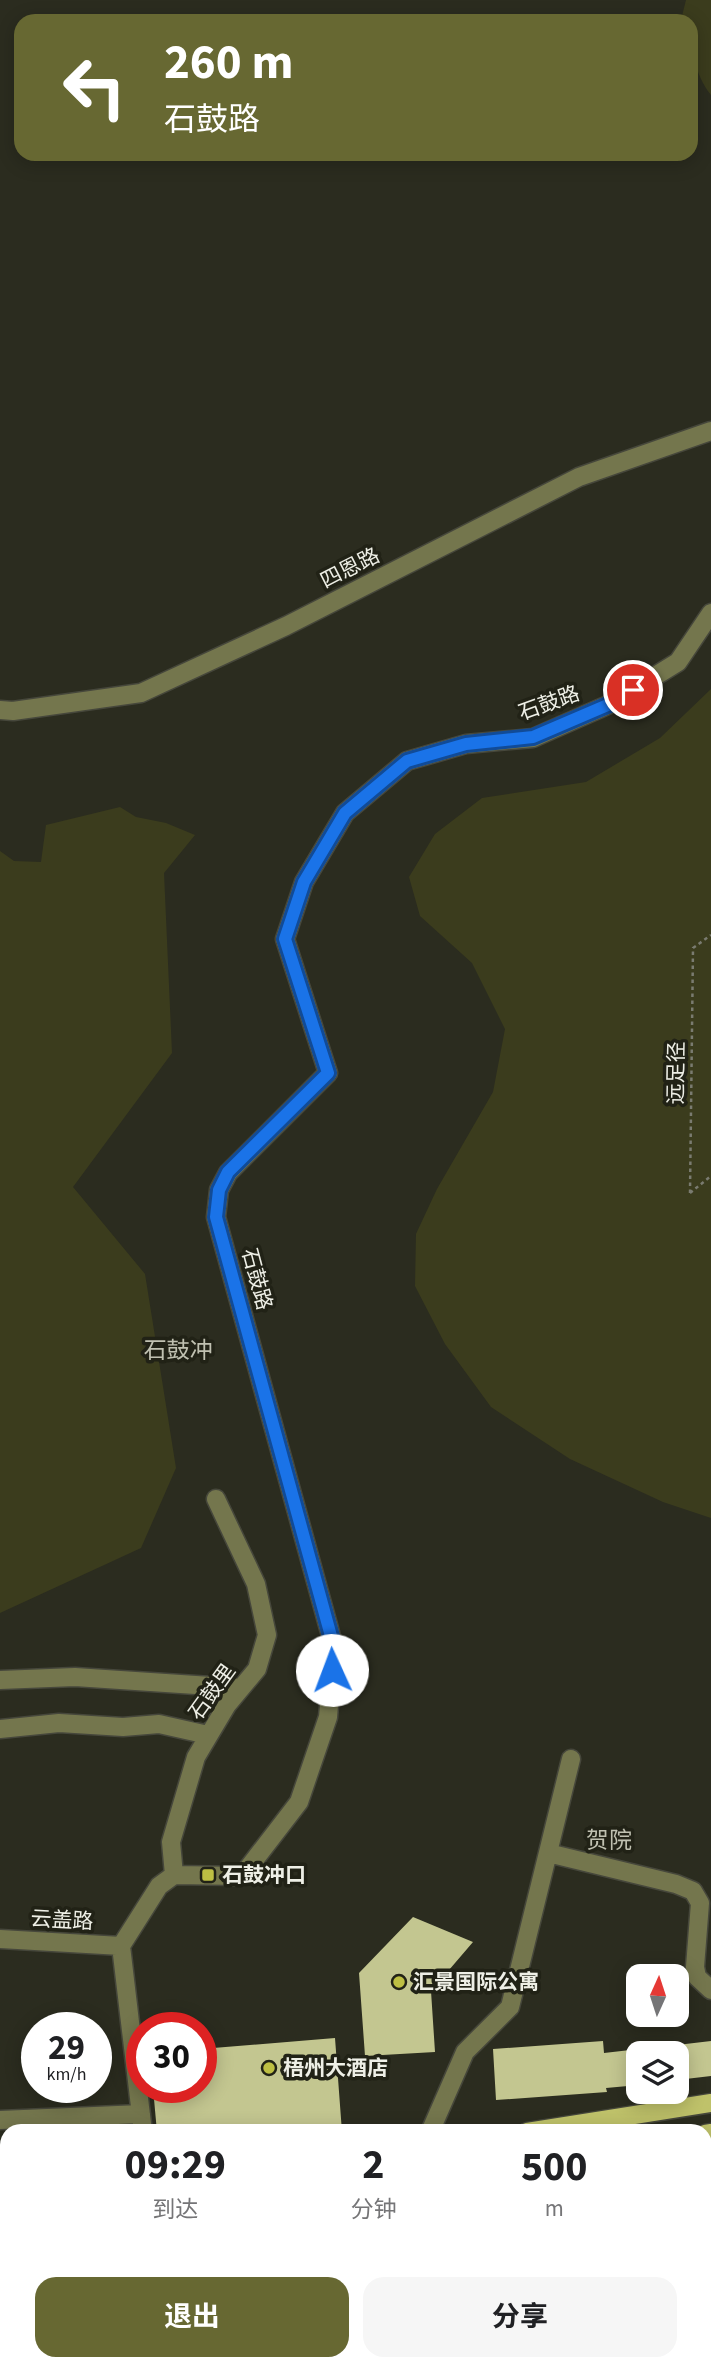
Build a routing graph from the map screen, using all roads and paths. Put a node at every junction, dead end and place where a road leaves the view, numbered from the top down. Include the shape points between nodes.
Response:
1 (711, 431) edge
2 (711, 613) edge
3 (0, 710) edge
4 (711, 935) edge
5 (711, 1176) edge
6 (216, 1499) dead end
7 (0, 1680) edge
8 (241, 1688) junction
9 (0, 1729) edge
10 (208, 1734) junction
11 (571, 1759) dead end
12 (548, 1853) junction
13 (174, 1875) junction
14 (0, 1939) edge
15 (121, 1946) junction
16 (711, 1990) edge
17 (711, 2103) edge
18 (0, 2120) edge
19 (142, 2123) edge
20 (434, 2124) edge
21 (578, 2124) edge

1 - 3 street, 四恩路 via 579,477 286,626 141,693
2 - 13 street, 石鼓路 via 678,663 610,704 533,737 466,744 407,761 345,813 304,882 285,939 328,1073 228,1172 219,1190 216,1217 334,1647 328,1717 299,1802 242,1876
4 - 5 path, 远足径 via 693,948 690,1193
6 - 8 street, 石鼓里 via 256,1584 267,1635 257,1669
7 - 8 street via 75,1676
8 - 10 street, 石鼓里
9 - 10 street via 59,1723 159,1724
10 - 13 street, 石鼓里 via 196,1757 171,1842
11 - 12 street
12 - 16 street via 693,1891 700,1903 695,1967
12 - 20 street via 510,2007 465,2052
13 - 15 street via 159,1886
14 - 15 street, 云盖路
15 - 19 street
17 - 21 main road
18 - 19 street

